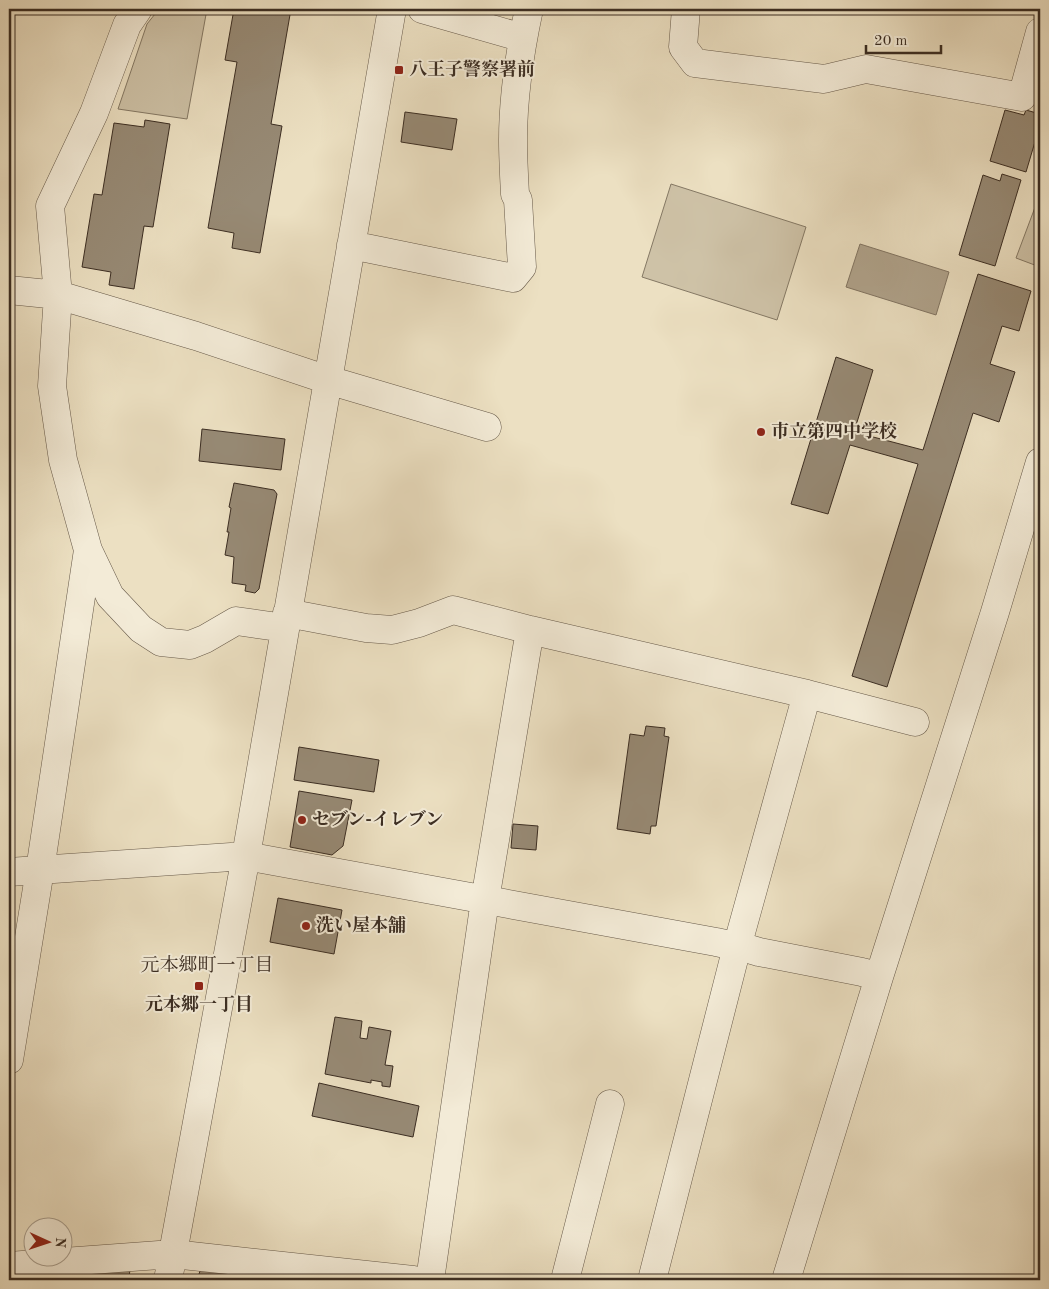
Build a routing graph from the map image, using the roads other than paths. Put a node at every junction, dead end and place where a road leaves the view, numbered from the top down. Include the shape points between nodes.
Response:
1 (138, 9) edge
2 (392, 9) edge
3 (422, 9) edge
4 (528, 9) edge
5 (686, 9) edge
6 (1040, 32) edge
7 (523, 38) junction
8 (351, 245) junction
9 (9, 290) edge
10 (58, 296) junction
11 (328, 380) junction
12 (487, 427) dead end
13 (1040, 462) edge
14 (88, 550) junction
15 (286, 621) junction
16 (530, 630) junction
17 (806, 694) junction
18 (915, 722) dead end
19 (246, 856) junction
20 (40, 870) junction
21 (9, 872) edge
22 (485, 900) junction
23 (738, 946) junction
24 (879, 977) junction
25 (9, 1060) edge
26 (610, 1104) dead end
27 (173, 1254) junction
28 (9, 1266) edge
29 (168, 1280) edge
30 (413, 1280) edge
31 (430, 1280) edge
32 (565, 1280) edge
33 (652, 1280) edge
34 (786, 1280) edge

1 - 10 street via 126,25 94,113 50,206
2 - 8 street
3 - 7 street
4 - 7 street
5 - 6 street via 683,46 695,64 824,79 866,69 1022,97
7 - 8 street via 513,138 522,267 514,278
8 - 11 street
9 - 10 street
10 - 11 street via 196,336
10 - 14 street via 52,386 63,460
11 - 12 street
11 - 15 street
13 - 24 street
14 - 15 street via 110,596 141,629 161,642 190,645 236,620
14 - 20 street
15 - 16 street via 392,630 453,610
15 - 19 street
16 - 17 street
16 - 22 street
17 - 18 street
17 - 23 street
19 - 20 street
19 - 22 street
19 - 27 street
20 - 21 street
20 - 25 street
22 - 23 street
22 - 31 street
23 - 24 street
23 - 33 street
24 - 34 street
26 - 32 street
27 - 28 street
27 - 29 street
27 - 30 street

